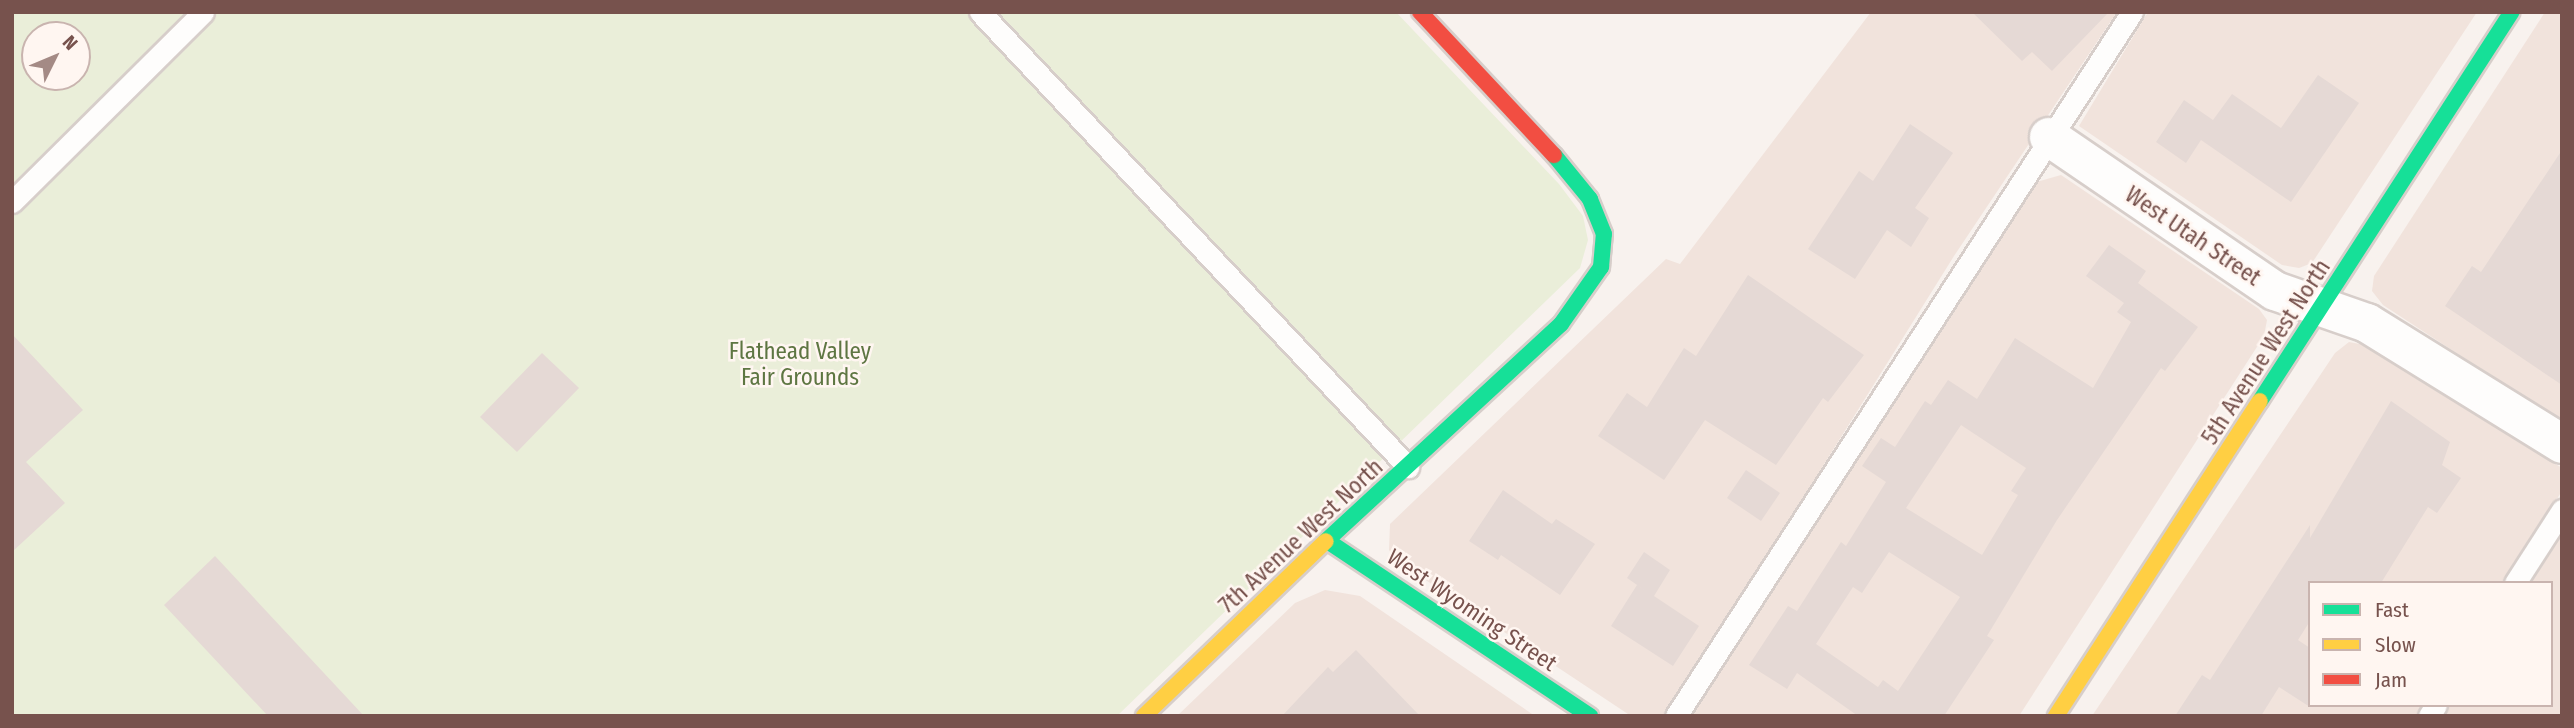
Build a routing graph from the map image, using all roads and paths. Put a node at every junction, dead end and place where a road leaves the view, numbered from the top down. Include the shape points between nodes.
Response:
1 (203, 12) edge
2 (980, 12) edge
3 (1420, 12) edge
4 (2132, 12) edge
5 (2512, 12) edge
6 (2049, 137) junction
7 (12, 202) edge
8 (2324, 306) junction
9 (2562, 444) edge
10 (1408, 467) junction
11 (2562, 510) edge
12 (1329, 542) junction
13 (2516, 581) edge
14 (1144, 716) edge
15 (1590, 716) edge
16 (1675, 716) edge
17 (2056, 716) edge

1 - 7 lane
2 - 10 lane
3 - 10 street, 7th Avenue West North via 1565,166 1590,200 1604,234 1601,267 1585,297
4 - 6 lane
5 - 8 street, 5th Avenue West North
6 - 8 street, West Utah Street via 2274,291
6 - 16 lane
8 - 9 street, West Utah Street via 2367,323
8 - 17 street, 5th Avenue West North
10 - 12 street, 7th Avenue West North
11 - 13 lane
12 - 14 street, 7th Avenue West North
12 - 15 street, West Wyoming Street

